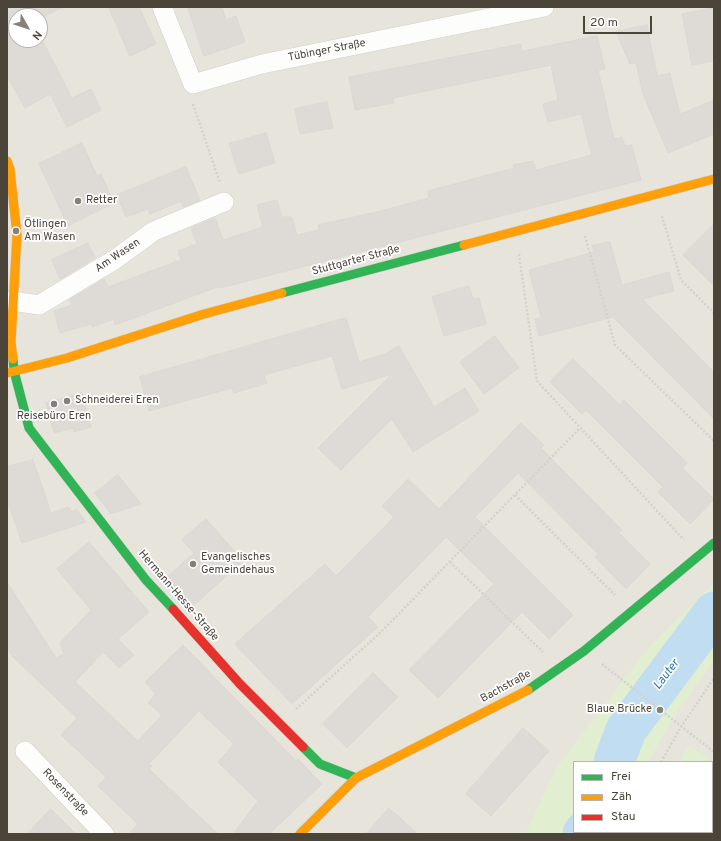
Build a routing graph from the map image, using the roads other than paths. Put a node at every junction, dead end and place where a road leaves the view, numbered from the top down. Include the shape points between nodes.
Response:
1 (162, 7) edge
2 (544, 7) edge
3 (7, 161) edge
4 (714, 180) edge
5 (224, 202) road end
6 (12, 301) junction
7 (11, 372) edge
8 (714, 543) edge
9 (25, 751) dead end
10 (356, 778) junction
11 (104, 834) edge
12 (300, 834) edge

1 - 2 street, Tübinger Straße via 193,84 262,64
3 - 6 street via 17,235
4 - 7 street, Stuttgarter Straße via 204,314 67,358
5 - 6 street, Am Wasen via 154,231 114,260 39,305
6 - 7 street
7 - 10 street, Hermann-Hesse-Straße via 29,428 146,580 240,684 320,764
8 - 10 street, Bachstraße via 632,612 531,688
9 - 11 street, Rosenstraße
10 - 12 street, Bachstraße

